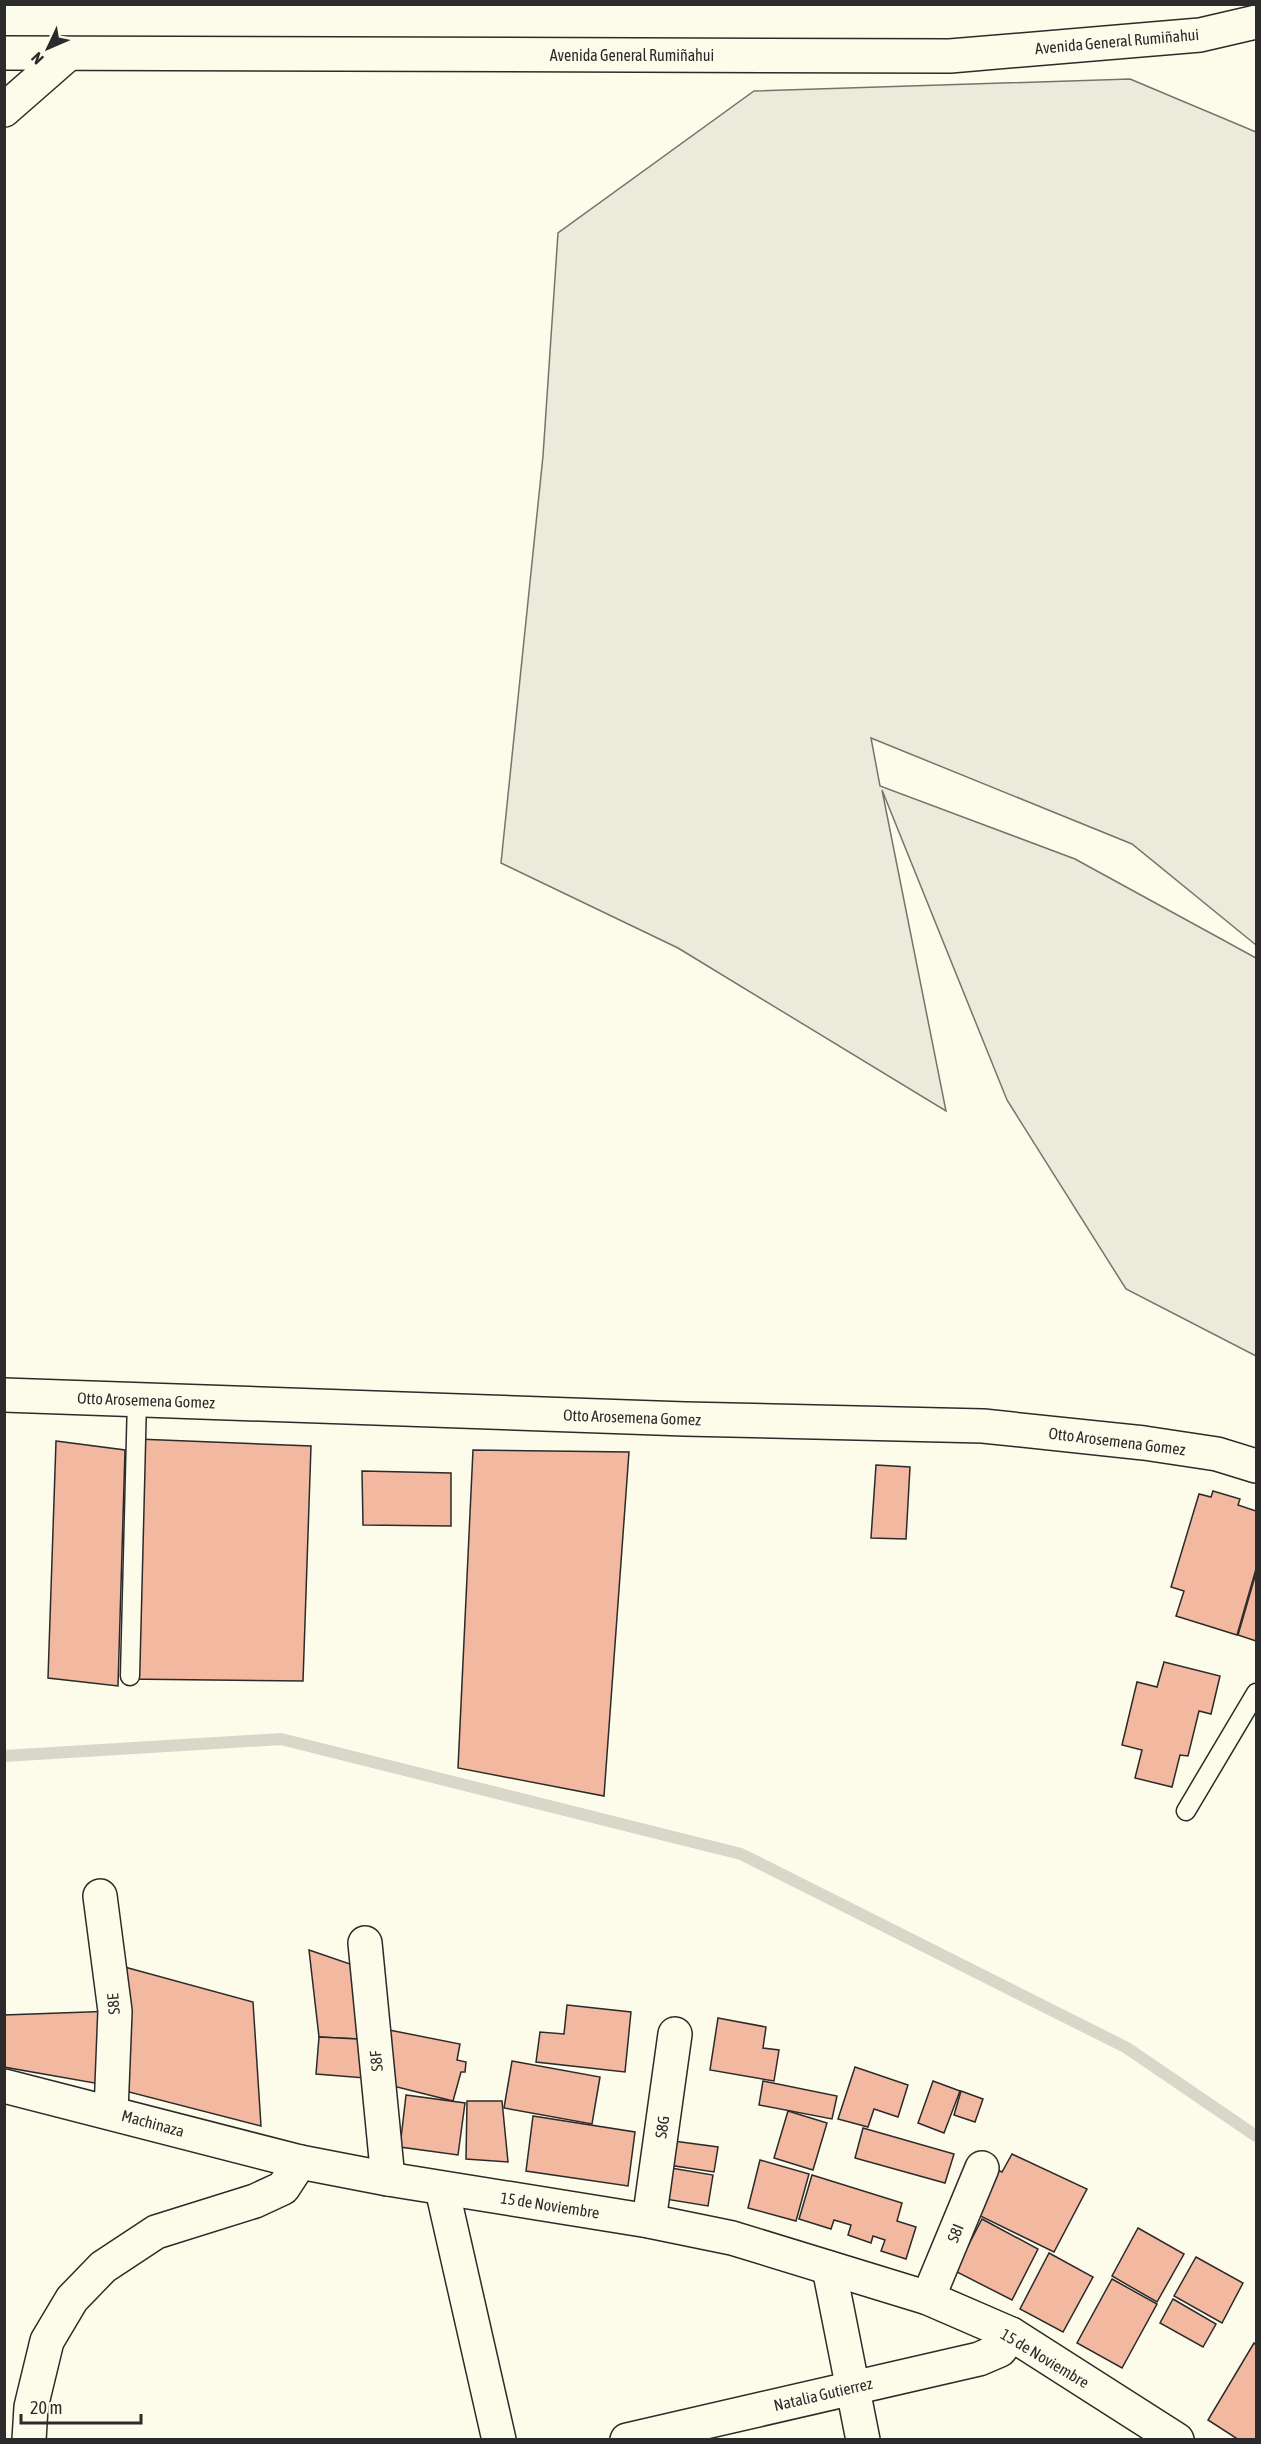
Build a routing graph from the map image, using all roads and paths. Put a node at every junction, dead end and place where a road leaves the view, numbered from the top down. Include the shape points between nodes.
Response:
1 (1257, 22) edge
2 (4, 53) edge
3 (68, 54) junction
4 (4, 110) edge
5 (4, 1395) edge
6 (137, 1400) junction
7 (1257, 1466) edge
8 (130, 1676) dead end
9 (1257, 1693) edge
10 (1186, 1812) dead end
11 (100, 1896) dead end
12 (365, 1943) dead end
13 (675, 2034) dead end
14 (4, 2086) edge
15 (111, 2112) junction
16 (300, 2162) junction
17 (982, 2168) dead end
18 (388, 2180) junction
19 (442, 2189) junction
20 (649, 2221) junction
21 (829, 2268) junction
22 (928, 2298) junction
23 (1011, 2334) junction
24 (853, 2388) junction
25 (29, 2439) edge
26 (499, 2439) edge
27 (627, 2439) edge
28 (863, 2439) edge
29 (1177, 2439) edge

1 - 3 street, Avenida General Rumiñahui via 1200,35 950,56
2 - 3 street, Avenida General Rumiñahui
3 - 4 street
5 - 6 street, Otto Arosemena Gomez
6 - 7 street, Otto Arosemena Gomez via 983,1426 1144,1443 1217,1454
6 - 8 lane
9 - 10 lane
11 - 15 street, S8E via 114,2011
12 - 18 street, S8F
13 - 20 street, S8G
14 - 15 street, Machinaza
15 - 16 street, Machinaza
16 - 18 street, 15 de Noviembre
16 - 25 street via 283,2188 255,2201 156,2232 103,2267 72,2299 47,2341 31,2407
17 - 22 street, S8I
18 - 19 street, 15 de Noviembre
19 - 20 street, 15 de Noviembre
19 - 26 street
20 - 21 street, 15 de Noviembre via 732,2238
21 - 22 street, 15 de Noviembre
21 - 24 street
22 - 23 street, 15 de Noviembre
23 - 24 street, Natalia Gutierrez via 1000,2350 980,2359
23 - 29 street, 15 de Noviembre
24 - 27 street, Natalia Gutierrez
24 - 28 street

